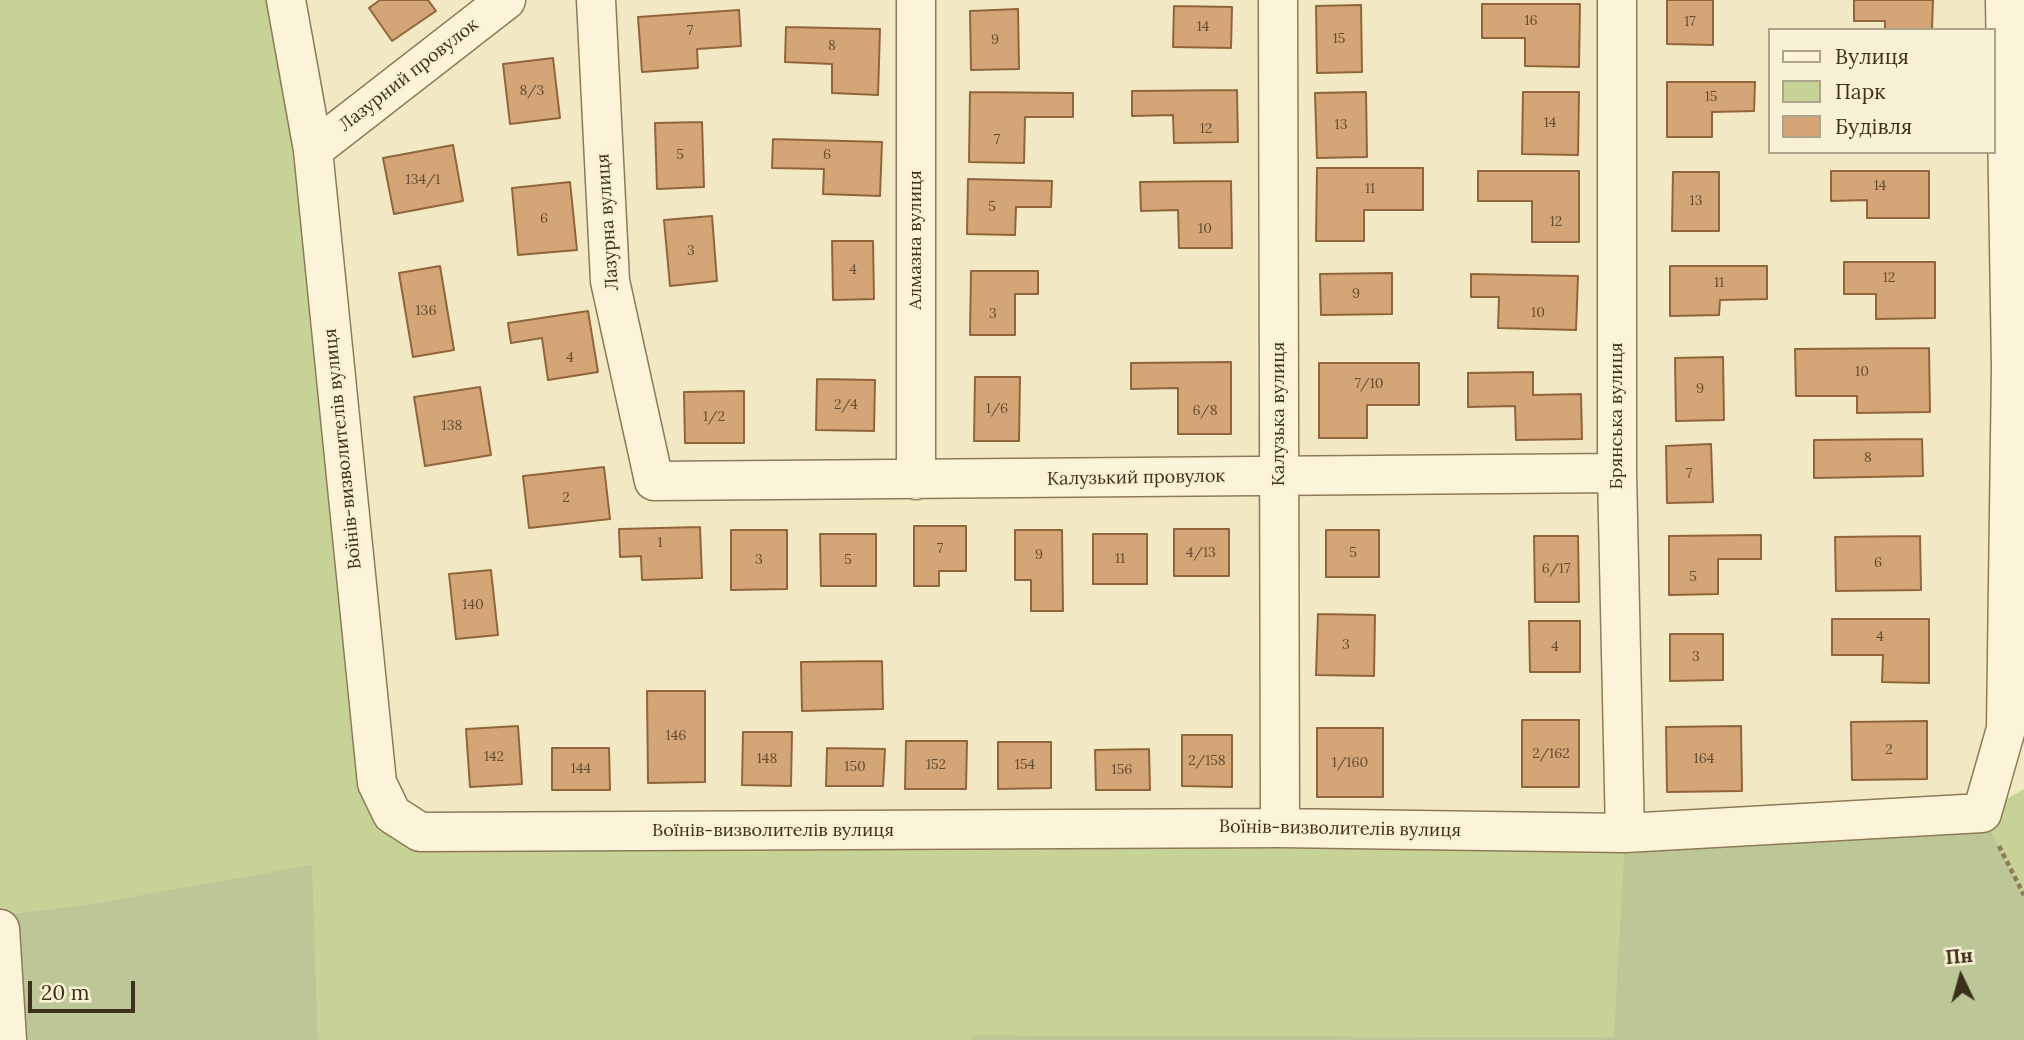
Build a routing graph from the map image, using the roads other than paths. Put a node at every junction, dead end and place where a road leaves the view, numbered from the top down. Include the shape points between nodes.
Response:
1 (286, 0) edge
2 (506, 0) edge
3 (596, 0) edge
4 (916, 0) edge
5 (1278, 0) edge
6 (1616, 0) edge
7 (2005, 0) edge
8 (313, 150) junction
9 (2017, 366) edge
10 (1617, 473) junction
11 (1280, 477) junction
12 (916, 480) junction
13 (654, 481) joint
14 (2015, 728) edge
15 (1280, 828) junction
16 (1625, 833) junction
17 (0, 929) edge
18 (7, 1040) edge

1 - 8 street, Воїнів-визволителів вулиця
2 - 8 street, Лазурний провулок
3 - 13 street, Лазурна вулиця via 610,281
4 - 12 street, Алмазна вулиця
5 - 11 street, Калузька вулиця
6 - 10 street, Брянська вулиця
7 - 9 street
8 - 15 street, Воїнів-визволителів вулиця via 377,783 392,814 420,832
9 - 14 street
10 - 11 street, Калузький провулок
10 - 16 street, Брянська вулиця
11 - 12 street, Калузький провулок
11 - 15 street, Калузька вулиця
12 - 13 street, Калузький провулок
14 - 16 street, Воїнів-визволителів вулиця via 1982,813
15 - 16 street, Воїнів-визволителів вулиця
17 - 18 street

